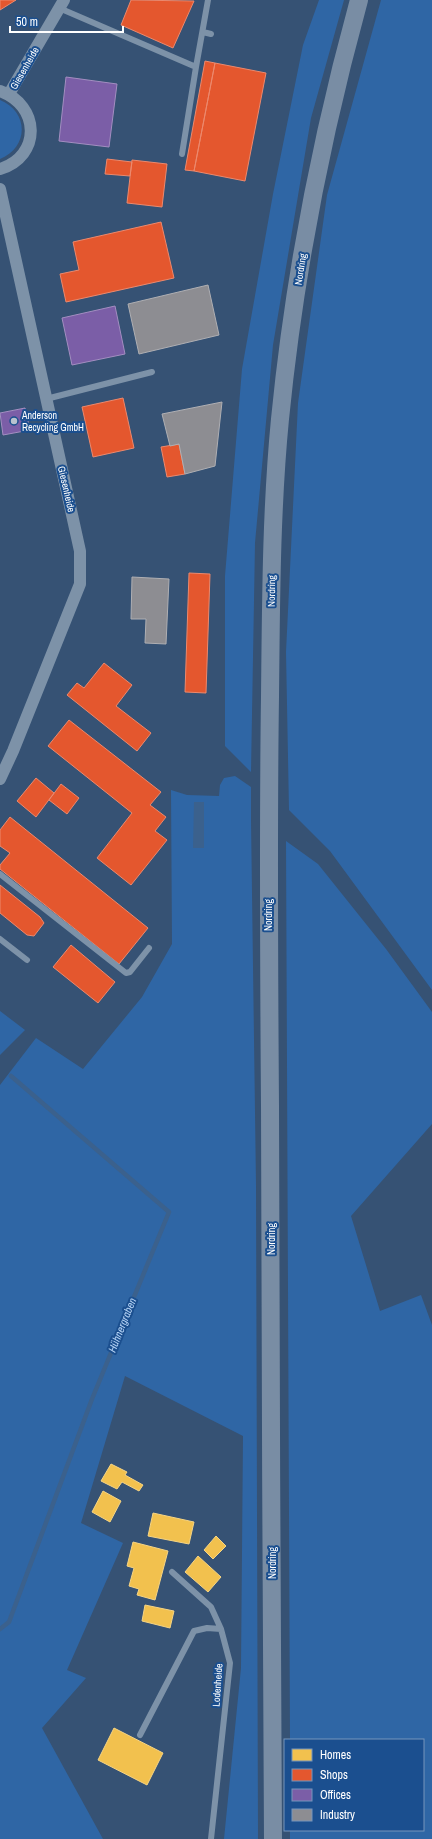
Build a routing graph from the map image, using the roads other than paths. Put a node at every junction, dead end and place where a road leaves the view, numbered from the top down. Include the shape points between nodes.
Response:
1 (208, 0) edge
2 (359, 0) edge
3 (61, 4) edge
4 (203, 32) junction
5 (211, 34) dead end
6 (196, 66) junction
7 (5, 93) edge
8 (182, 154) dead end
9 (0, 169) edge
10 (0, 189) edge
11 (152, 372) dead end
12 (46, 399) junction
13 (0, 779) edge
14 (0, 874) edge
15 (0, 939) edge
16 (149, 948) dead end
17 (27, 960) dead end
18 (172, 1572) dead end
19 (221, 1629) junction
20 (140, 1735) dead end
21 (211, 1839) edge
22 (273, 1839) edge

1 - 4 lane
2 - 22 main road, Nordring via 339,72 308,218 288,348 280,422 271,563 268,822
3 - 6 lane
3 - 7 street, Giesenheide
4 - 5 lane
4 - 6 lane
6 - 8 lane
7 - 9 street via 20,102 27,112 30,137 26,149 18,159
10 - 12 street, Giesenheide
11 - 12 lane
12 - 13 street, Giesenheide via 80,551 80,584
14 - 16 lane via 126,973 130,972
15 - 17 lane
18 - 19 lane, Lodenheide via 211,1607
19 - 20 lane via 207,1628 194,1632
19 - 21 lane, Lodenheide via 230,1663

